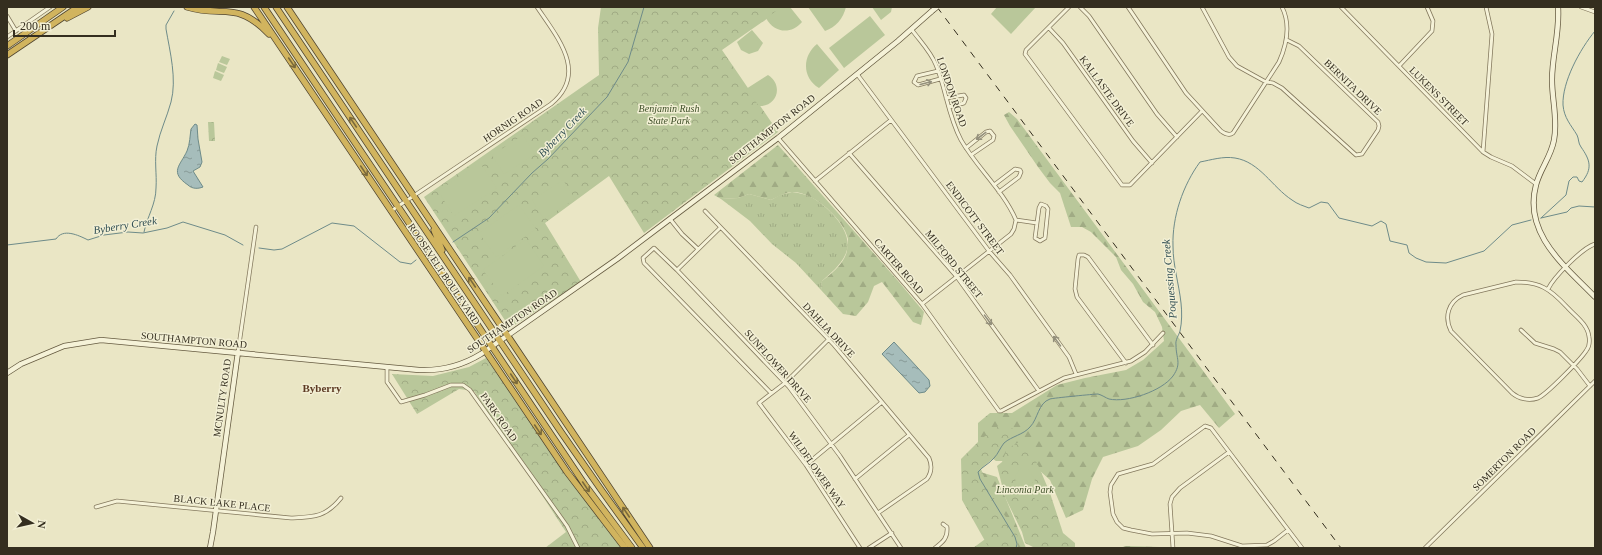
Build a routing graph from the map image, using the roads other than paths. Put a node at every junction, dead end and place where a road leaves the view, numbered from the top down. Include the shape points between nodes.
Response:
1 (63, 7) edge
2 (78, 7) edge
3 (88, 7) edge
4 (187, 7) edge
5 (254, 7) edge
6 (264, 7) edge
7 (276, 7) edge
8 (287, 7) edge
9 (537, 7) edge
10 (937, 7) edge
11 (1069, 7) edge
12 (1080, 7) edge
13 (1128, 7) edge
14 (1202, 7) edge
15 (1282, 7) edge
16 (1341, 7) edge
17 (1426, 7) edge
18 (1486, 7) edge
19 (1558, 7) edge
20 (1581, 7) edge
21 (48, 8) edge
22 (1595, 12) edge
23 (7, 16) edge
24 (52, 24) junction
25 (1049, 28) junction
26 (912, 30) junction
27 (16, 31) junction
28 (7, 37) edge
29 (1287, 40) junction
30 (7, 46) edge
31 (280, 46) junction
32 (7, 55) edge
33 (1398, 66) junction
34 (938, 71) junction
35 (857, 74) junction
36 (940, 79) junction
37 (1266, 82) junction
38 (946, 98) junction
39 (949, 107) junction
40 (1202, 111) junction
41 (891, 120) junction
42 (1177, 137) junction
43 (778, 138) junction
44 (966, 148) junction
45 (1483, 152) junction
46 (849, 153) junction
47 (971, 155) junction
48 (1152, 163) junction
49 (815, 181) junction
50 (1536, 184) junction
51 (994, 185) junction
52 (999, 192) junction
53 (414, 196) junction
54 (406, 201) junction
55 (398, 206) junction
56 (391, 211) junction
57 (705, 211) dead end
58 (670, 219) junction
59 (430, 220) junction
60 (1016, 220) junction
61 (1037, 223) junction
62 (256, 227) dead end
63 (720, 228) junction
64 (411, 241) junction
65 (1595, 244) edge
66 (698, 249) junction
67 (989, 251) junction
68 (446, 261) junction
69 (438, 267) junction
70 (1566, 267) junction
71 (677, 270) junction
72 (957, 277) junction
73 (1548, 289) junction
74 (1595, 297) edge
75 (922, 304) junction
76 (1520, 330) dead end
77 (1163, 333) dead end
78 (508, 335) junction
79 (829, 339) junction
80 (500, 341) junction
81 (1153, 345) junction
82 (492, 346) junction
83 (485, 351) junction
84 (238, 352) junction
85 (1126, 363) junction
86 (1573, 365) junction
87 (387, 367) junction
88 (7, 373) edge
89 (1076, 374) junction
90 (1595, 381) edge
91 (784, 383) junction
92 (1590, 386) junction
93 (1039, 391) junction
94 (770, 393) junction
95 (882, 402) junction
96 (909, 435) junction
97 (831, 444) junction
98 (1229, 452) junction
99 (806, 465) junction
100 (855, 479) junction
101 (341, 498) dead end
102 (96, 506) dead end
103 (216, 510) junction
104 (878, 513) junction
105 (943, 524) dead end
106 (1288, 530) junction
107 (892, 533) junction
108 (1172, 533) junction
109 (210, 548) edge
110 (578, 548) edge
111 (624, 548) edge
112 (632, 548) edge
113 (643, 548) edge
114 (650, 548) edge
115 (860, 548) edge
116 (869, 548) edge
117 (901, 548) edge
118 (935, 548) edge
119 (1173, 548) edge
120 (1302, 548) edge
121 (1425, 548) edge

1 - 30 highway
2 - 24 highway
3 - 24 highway
4 - 31 highway via 233,11 245,15 260,24
5 - 31 highway, ROOSEVELT BOULEVARD
6 - 55 highway, ROOSEVELT BOULEVARD
54 -> 7 highway, ROOSEVELT BOULEVARD
8 - 53 highway, ROOSEVELT BOULEVARD
9 - 53 street, HORNIG ROAD via 567,55 569,73 562,91 551,104
10 - 26 street, SOUTHAMPTON ROAD, bridge
11 - 25 street
12 - 42 street via 1089,16 1157,114
13 - 40 street via 1186,93
14 - 37 street via 1233,62 1242,70
15 - 29 street
16 - 33 street, LUKENS STREET
17 - 33 street via 1433,21 1432,31
18 - 45 street via 1492,34
19 - 50 street via 1558,32 1552,79 1555,133 1550,154
20 - 22 street
21 - 27 street
23 - 27 street
24 - 32 highway
25 - 48 street, KALLASTE DRIVE via 1063,43 1133,141
25 - 48 street via 1026,50 1026,56 1122,185 1130,185
26 - 34 street, LONDON ROAD via 929,53
26 - 35 street, SOUTHAMPTON ROAD
27 - 28 street
29 - 37 street via 1279,62
29 - 37 street, BERNITA DRIVE via 1299,46 1378,122 1378,130 1360,155 1356,155 1282,88
31 -> 56 highway, ROOSEVELT BOULEVARD
33 - 45 street, LUKENS STREET
34 - 36 street, LONDON ROAD
34 -> 36 street via 916,76 914,82 918,85
35 - 41 street, ENDICOTT STREET
35 - 43 street, SOUTHAMPTON ROAD
36 - 38 street, LONDON ROAD
37 - 40 street via 1233,133 1229,135
38 - 39 street, LONDON ROAD
38 - 39 street via 963,95 966,98 964,103
39 - 44 street, LONDON ROAD via 954,126
40 - 42 street
41 - 46 street
41 - 67 street, ENDICOTT STREET
42 - 48 street
43 - 49 street, CARTER ROAD
43 - 58 street, SOUTHAMPTON ROAD
44 - 47 street, LONDON ROAD
47 -> 44 street via 993,140 993,132 986,132
45 - 50 street, LUKENS STREET via 1512,166
46 - 49 street
46 - 72 street, MILFORD STREET
47 - 51 street, LONDON ROAD
49 - 75 street, CARTER ROAD
50 - 70 street via 1536,223 1545,244
51 - 52 street, LONDON ROAD
51 - 52 street via 1015,169 1020,170 1019,177
52 - 60 street, LONDON ROAD
53 - 54 street, HORNIG ROAD
53 - 59 highway, ROOSEVELT BOULEVARD
54 - 55 street, HORNIG ROAD
54 - 68 highway, ROOSEVELT BOULEVARD
55 - 56 street, HORNIG ROAD
55 - 69 highway, ROOSEVELT BOULEVARD
56 - 64 highway, ROOSEVELT BOULEVARD
57 - 63 street, DAHLIA DRIVE
58 - 66 street
58 - 78 street, SOUTHAMPTON ROAD
59 - 68 highway
78 -> 59 highway, ROOSEVELT BOULEVARD
60 - 61 street
60 - 67 street via 1013,232
61 - 61 street via 1036,238 1042,241 1045,238 1048,209 1044,204 1039,208
62 - 84 street, MCNULTY ROAD
63 - 66 street
63 - 79 street, DAHLIA DRIVE
64 - 69 highway
64 - 83 highway, ROOSEVELT BOULEVARD
65 - 70 street via 1584,250
66 - 71 street
67 - 72 street
89 -> 67 street, ENDICOTT STREET via 1069,357 1010,275
68 - 80 highway, ROOSEVELT BOULEVARD
69 - 82 highway, ROOSEVELT BOULEVARD
70 - 73 street
70 - 74 street
71 - 91 street, SUNFLOWER DRIVE
71 - 94 street, SUNFLOWER DRIVE via 654,248 642,258
72 - 75 street
72 -> 93 street, MILFORD STREET
73 - 86 street via 1583,322 1589,335 1586,352
73 - 86 street via 1536,284 1516,282 1463,295 1452,303 1447,320 1451,331 1520,398 1531,400 1543,395
75 - 93 street, CARTER ROAD via 1000,411
76 - 86 street via 1535,343 1560,352
77 - 81 street
78 - 80 street, SOUTHAMPTON ROAD
114 -> 78 highway, ROOSEVELT BOULEVARD
79 - 91 street
79 - 95 street, DAHLIA DRIVE
80 - 82 street, SOUTHAMPTON ROAD
80 - 113 highway, ROOSEVELT BOULEVARD
81 - 85 street via 1141,356
81 - 85 street via 1088,257 1079,255 1075,289 1077,297
82 - 83 street, SOUTHAMPTON ROAD
82 -> 112 highway, ROOSEVELT BOULEVARD via 594,498
83 - 87 street, SOUTHAMPTON ROAD via 466,362 443,369
83 -> 111 highway, ROOSEVELT BOULEVARD via 567,472
84 - 87 street, SOUTHAMPTON ROAD
84 - 88 street, SOUTHAMPTON ROAD via 101,340 64,346 21,364
84 - 103 street, MCNULTY ROAD
85 - 89 street
86 - 92 street
87 - 110 street, PARK ROAD via 387,382 401,402 451,385 463,385 470,390 567,526
89 - 93 street
90 - 92 street, SOMERTON ROAD
91 - 94 street
91 - 97 street, SUNFLOWER DRIVE
92 - 121 street, SOMERTON ROAD
94 - 99 street, WILDFLOWER WAY via 759,403
95 - 96 street, DAHLIA DRIVE
95 - 97 street
96 - 100 street
96 - 104 street, DAHLIA DRIVE via 929,458 930,475
97 - 99 street
97 - 100 street, SUNFLOWER DRIVE
98 - 106 street
98 - 108 street via 1180,488 1172,497
98 - 108 street via 1211,428 1205,426 1153,464 1123,472 1115,478 1110,492 1113,514 1123,528 1152,534
99 - 115 street, WILDFLOWER WAY
100 - 104 street, SUNFLOWER DRIVE
101 - 103 street, BLACK LAKE PLACE via 329,511 307,517 291,518
102 - 103 street, BLACK LAKE PLACE via 117,501
103 - 109 street, MCNULTY ROAD
104 - 107 street, SUNFLOWER DRIVE
105 - 118 street via 947,527 947,537
106 - 108 street via 1274,542 1266,545 1242,546 1212,536 1187,532
106 - 120 street
107 - 116 street
107 - 117 street, SUNFLOWER DRIVE
108 - 119 street

